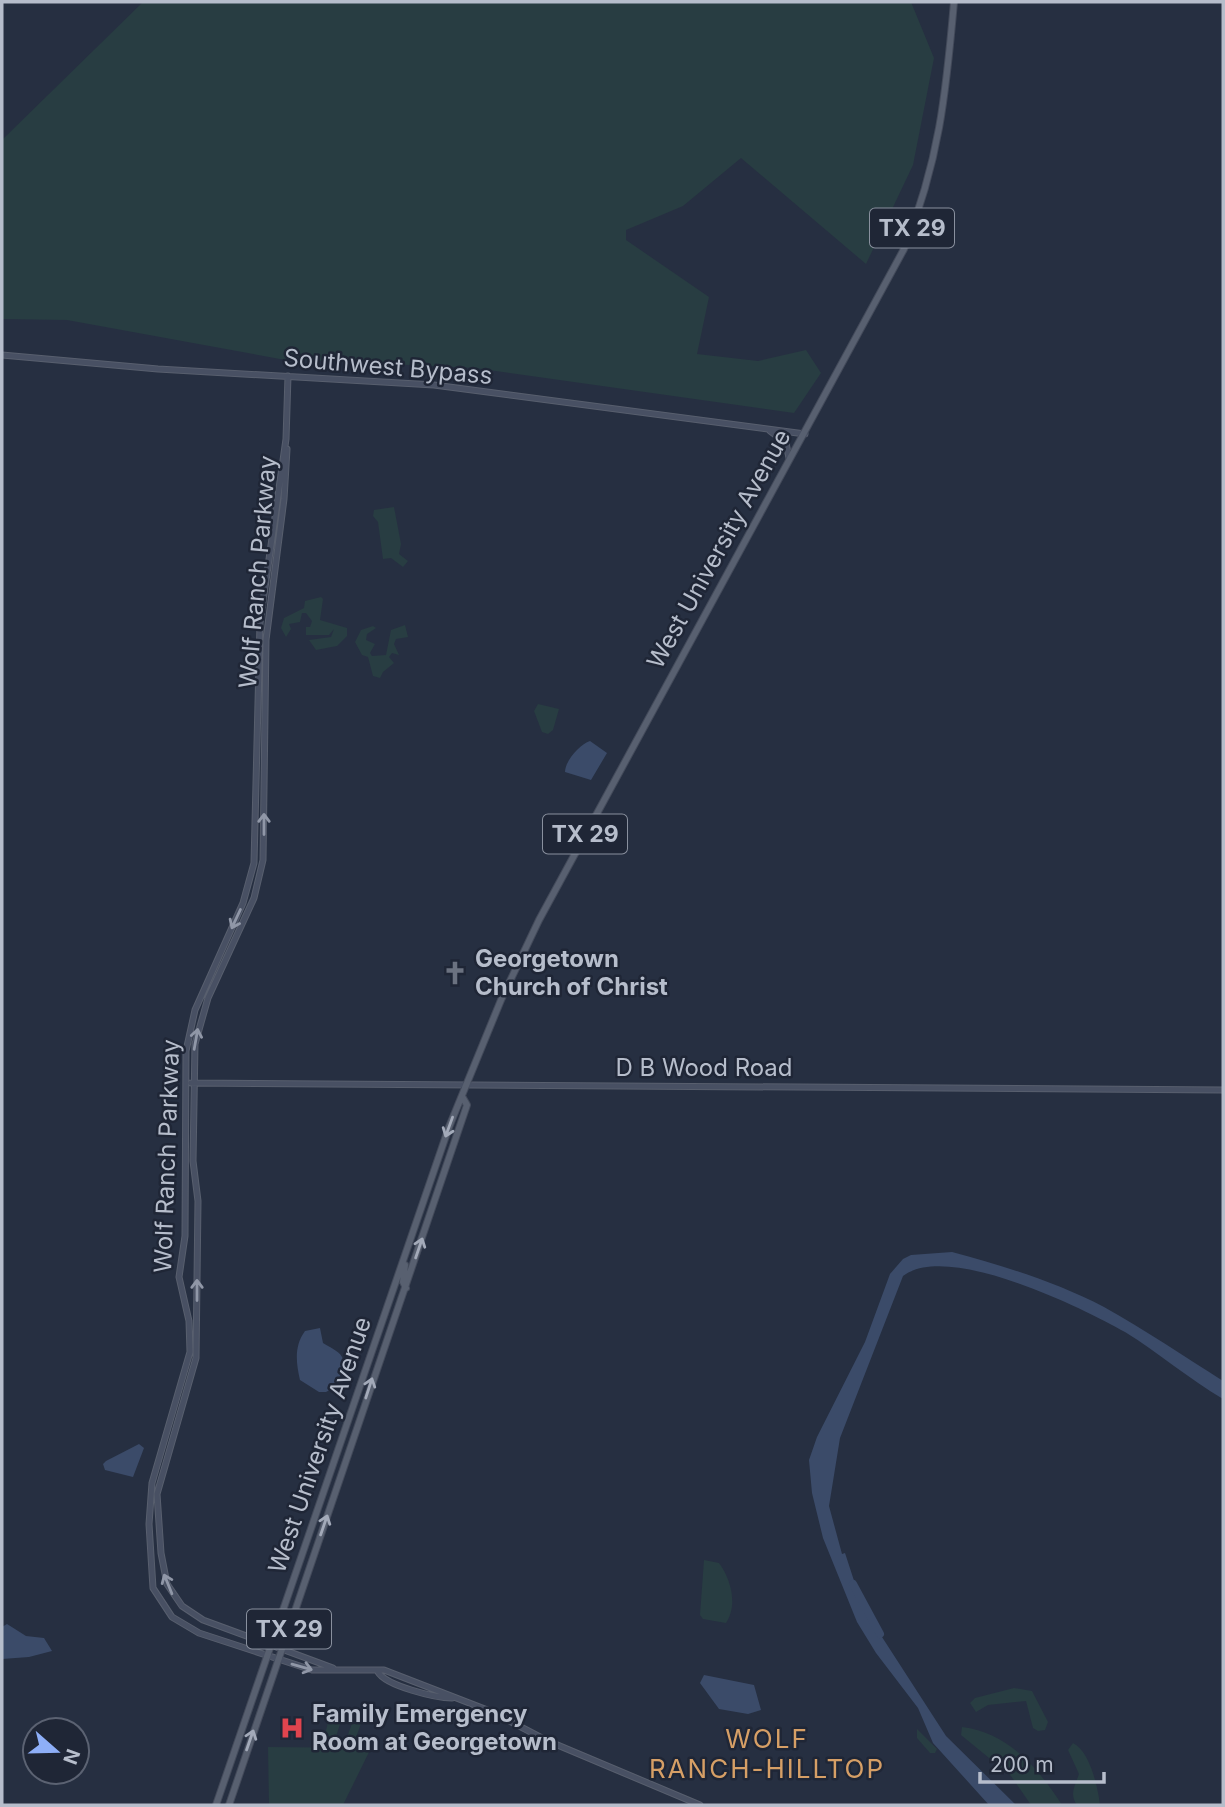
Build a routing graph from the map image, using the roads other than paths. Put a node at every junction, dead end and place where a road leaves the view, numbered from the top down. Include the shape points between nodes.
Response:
1 (954, 2) edge
2 (2, 355) edge
3 (288, 376) junction
4 (770, 431) junction
5 (805, 434) junction
6 (286, 439) junction
7 (789, 463) junction
8 (185, 1083) junction
9 (192, 1083) junction
10 (468, 1084) junction
11 (1223, 1090) edge
12 (463, 1098) junction
13 (406, 1253) junction
14 (406, 1288) junction
15 (386, 1312) junction
16 (384, 1345) junction
17 (185, 1386) junction
18 (149, 1524) junction
19 (158, 1524) junction
20 (218, 1626) junction
21 (214, 1638) junction
22 (272, 1645) junction
23 (282, 1648) junction
24 (268, 1657) junction
25 (278, 1660) junction
26 (336, 1670) junction
27 (216, 1805) edge
28 (229, 1805) edge
29 (700, 1805) edge

1 - 5 main road, West University Avenue / TX 29 via 946,93 922,202 890,277
2 - 3 street, Southwest Bypass
3 - 4 street, Southwest Bypass via 434,385
3 - 6 street, Wolf Ranch Parkway
4 - 5 street, Southwest Bypass
4 - 7 street via 789,447
5 - 7 main road, West University Avenue / TX 29
6 -> 8 street, Wolf Ranch Parkway via 260,623 254,863 243,903 195,1010
9 -> 6 street, Wolf Ranch Parkway via 202,1013 251,904 263,860 267,640 286,488
7 - 10 main road, West University Avenue / TX 29 via 526,945
8 - 9 street, D B Wood Road
8 - 17 street, Wolf Ranch Parkway via 185,1236 179,1278 190,1330
9 - 10 street, D B Wood Road
17 -> 9 street, Wolf Ranch Parkway via 196,1354 198,1201
10 - 11 street, D B Wood Road
10 - 12 main road, West University Avenue / TX 29
12 -> 13 main road, West University Avenue / TX 29
14 -> 12 main road, West University Avenue / TX 29 via 467,1105
13 - 14 main road
13 - 15 main road, West University Avenue / TX 29
14 - 16 main road, West University Avenue / TX 29
15 - 16 main road
15 - 22 main road, West University Avenue / TX 29
23 -> 16 main road, West University Avenue / TX 29
17 - 18 street, Wolf Ranch Parkway via 154,1472
17 - 19 street, Wolf Ranch Parkway via 159,1481
18 - 19 street
18 - 21 street, Wolf Ranch Parkway via 152,1578 160,1603 181,1625
20 -> 19 street, Wolf Ranch Parkway via 189,1613 172,1594 164,1572
20 - 21 street
20 - 22 street, Wolf Ranch Parkway
21 - 24 street, Wolf Ranch Parkway
22 - 23 street, Wolf Ranch Parkway
22 - 24 main road, West University Avenue / TX 29
23 - 25 main road, West University Avenue / TX 29
23 - 26 street, Wolf Ranch Parkway
24 - 25 street, Wolf Ranch Parkway
24 - 27 main road, West University Avenue / TX 29
25 -> 26 street, Wolf Ranch Parkway via 312,1670
28 -> 25 main road, West University Avenue / TX 29
26 - 29 street, Wolf Ranch Parkway via 384,1670 490,1711 548,1741

